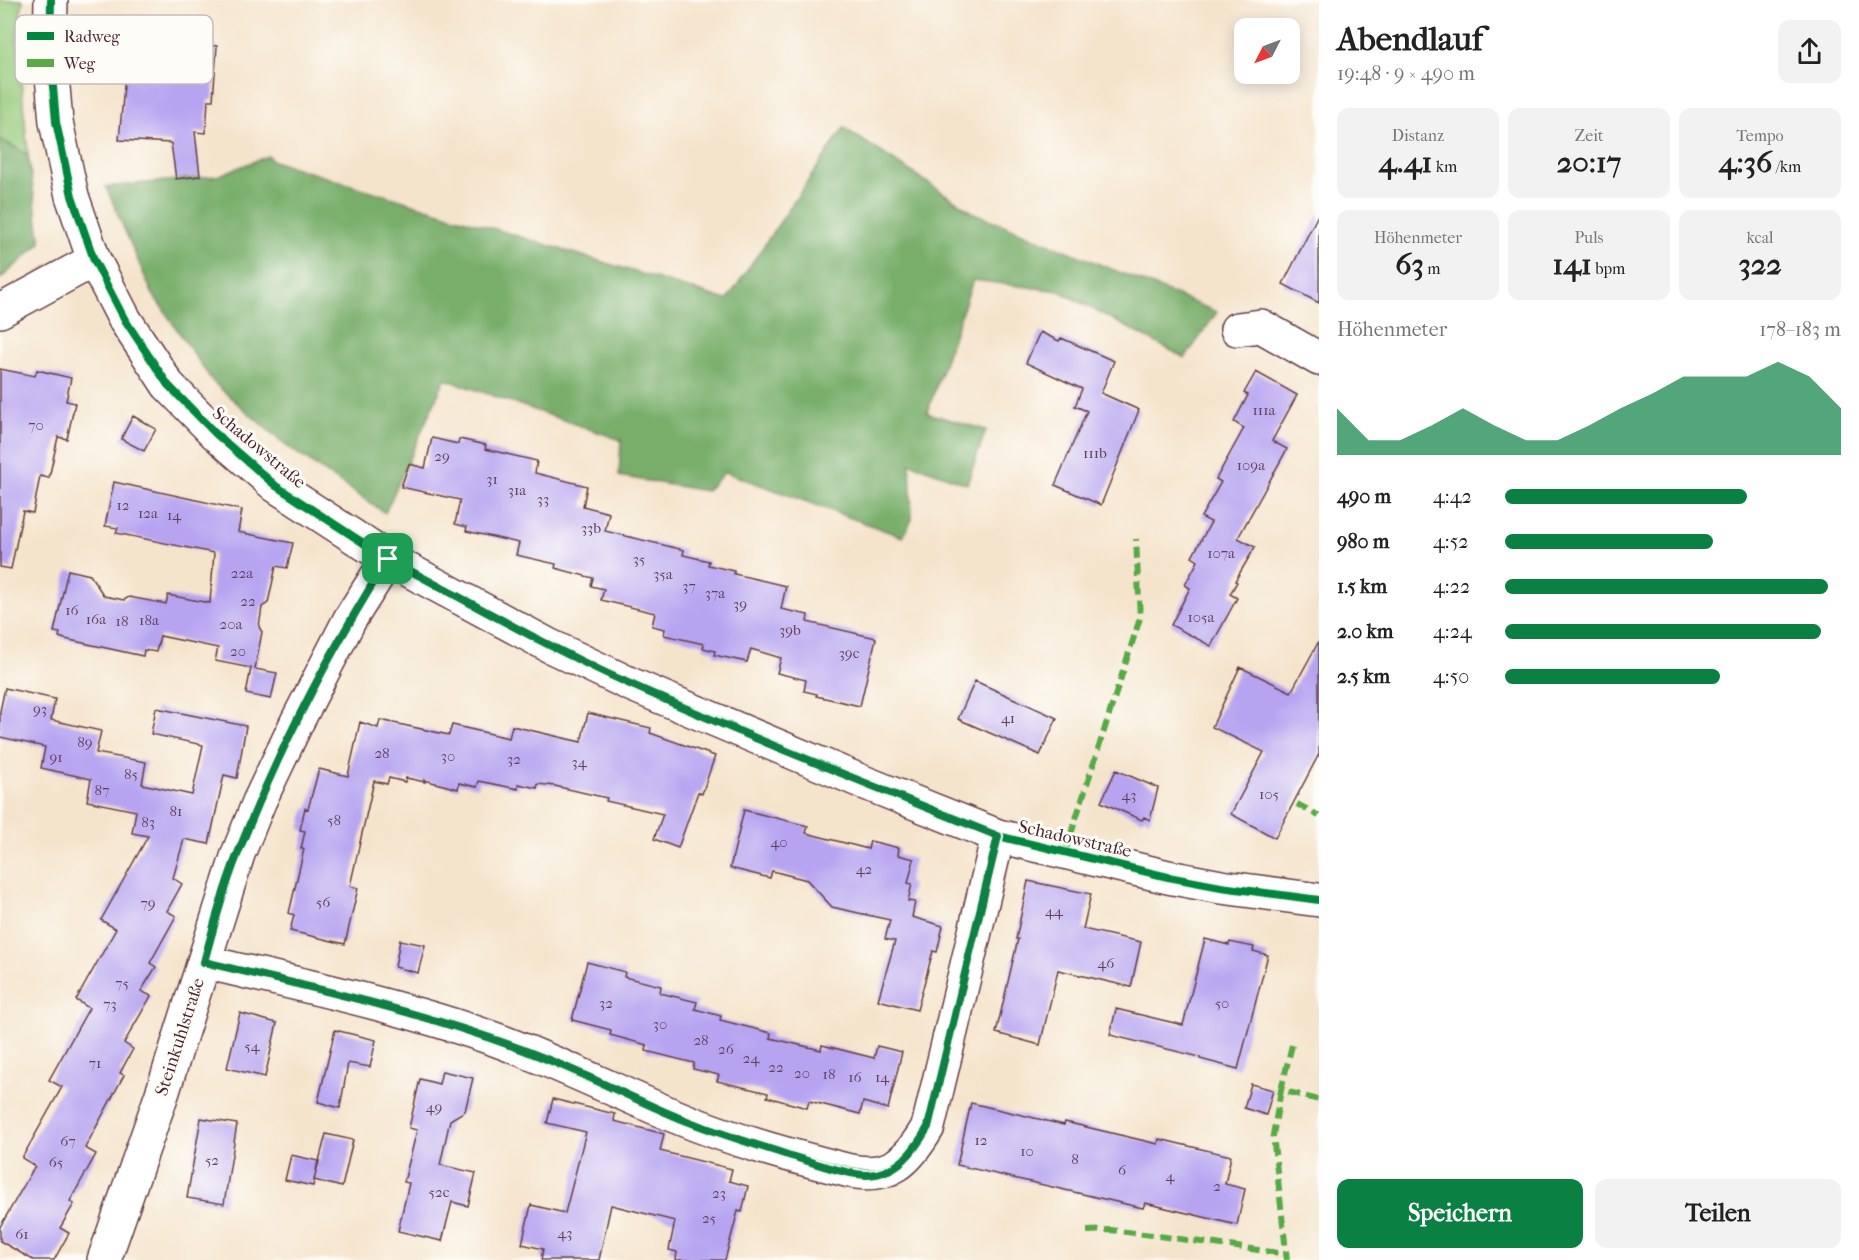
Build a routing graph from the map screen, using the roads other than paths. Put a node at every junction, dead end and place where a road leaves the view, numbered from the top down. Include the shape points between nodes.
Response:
1 (51, 0) edge
2 (51, 15) edge
3 (53, 84) edge
4 (94, 260) junction
5 (0, 311) edge
6 (1237, 329) dead end
7 (1319, 359) edge
8 (388, 559) junction
9 (998, 836) junction
10 (1319, 900) edge
11 (204, 962) junction
12 (104, 1260) edge

1 - 2 street, Schadowstraße
3 - 4 street, Schadowstraße via 56,122 72,196
4 - 5 street
4 - 8 street, Schadowstraße via 125,320 168,385 216,434 276,486
6 - 7 street via 1261,326
8 - 9 street, Schadowstraße via 630,684
8 - 11 street, Steinkuhlstraße via 350,619 259,802
9 - 10 street, Schadowstraße via 1168,877
9 - 11 street via 928,1127 902,1163 867,1175 729,1136 544,1058 445,1022
11 - 12 street, Steinkuhlstraße

